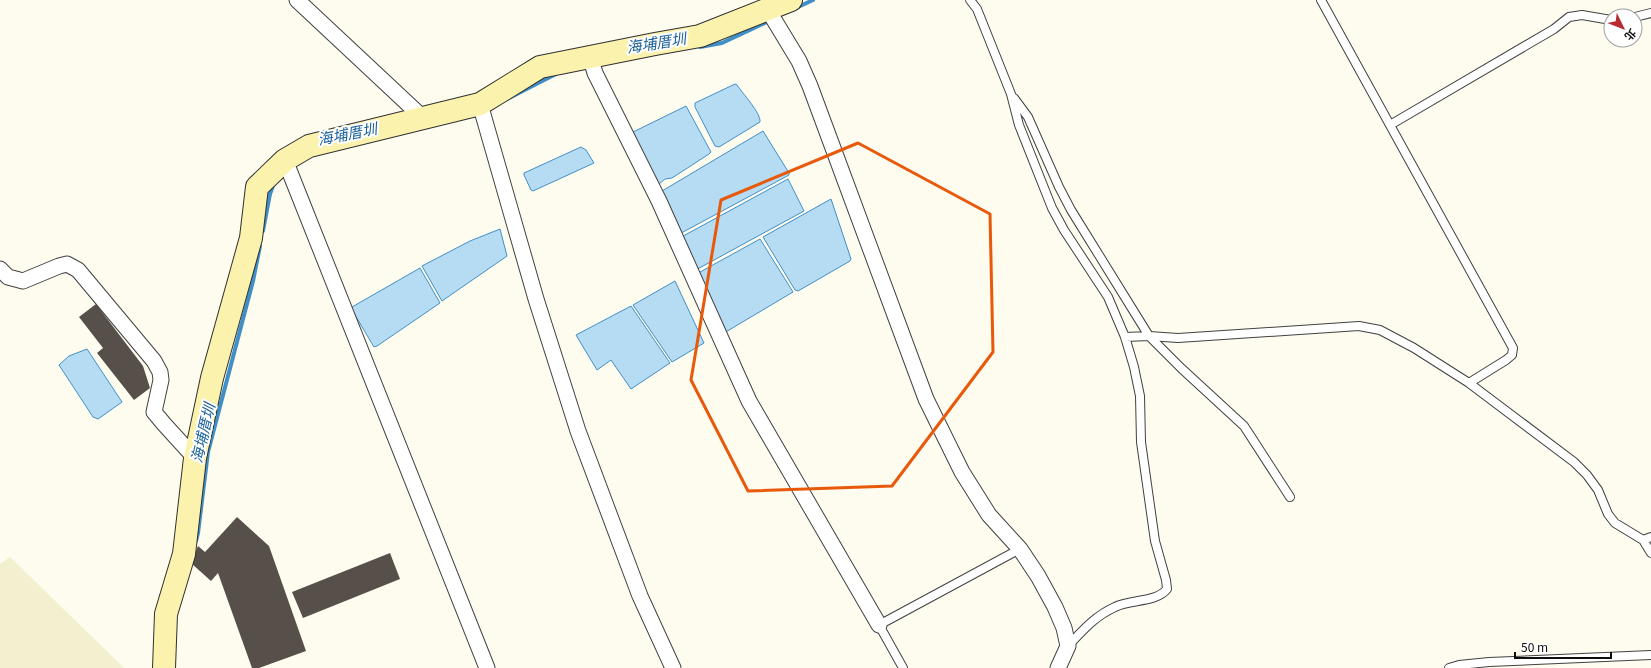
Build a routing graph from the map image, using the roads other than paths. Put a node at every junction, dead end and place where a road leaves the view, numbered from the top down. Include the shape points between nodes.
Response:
1 (297, 0) edge
2 (791, 0) edge
3 (970, 0) edge
4 (1321, 0) edge
5 (768, 10) junction
6 (1603, 19) edge
7 (592, 64) junction
8 (1012, 94) junction
9 (482, 112) junction
10 (422, 117) junction
11 (1390, 125) junction
12 (285, 160) junction
13 (0, 269) edge
14 (1149, 336) junction
15 (1125, 337) junction
16 (1469, 383) junction
17 (195, 458) junction
18 (1290, 497) dead end
19 (1647, 539) edge
20 (1020, 549) junction
21 (1651, 553) edge
22 (879, 625) junction
23 (1068, 646) junction
24 (1651, 655) edge
25 (164, 668) edge
26 (487, 668) edge
27 (673, 668) edge
28 (903, 668) edge
29 (1058, 668) edge
30 (1450, 668) edge

1 - 10 street
2 - 5 street
3 - 8 lane via 977,9
4 - 11 lane
5 - 7 street via 700,36
5 - 20 street via 799,61 810,86 926,400 962,472 989,515
6 - 11 lane via 1582,15 1569,17 1554,29
7 - 9 street via 540,67
7 - 22 street via 659,201 749,401
8 - 14 lane via 1028,117 1071,210
8 - 15 lane via 1019,125 1052,208 1108,297
9 - 10 street
9 - 27 street via 536,299 578,431 640,596
10 - 12 street via 309,146
11 - 16 lane via 1513,348 1512,355 1506,360
12 - 17 street via 257,187 251,238 212,378
12 - 26 street
13 - 17 street via 8,277 23,280 67,264 78,270 154,361 161,380 154,412
14 - 15 lane
14 - 16 lane via 1178,338 1359,326 1380,330
14 - 18 lane via 1244,426
15 - 23 lane via 1140,396 1141,442 1155,541 1167,589 1157,596 1116,606 1094,619
16 - 19 lane via 1574,462 1598,490 1608,514 1615,523
17 - 25 street via 184,554 166,614
19 - 21 lane
20 - 22 lane
20 - 23 street via 1055,607
22 - 28 lane
23 - 29 street
24 - 30 lane via 1489,662

